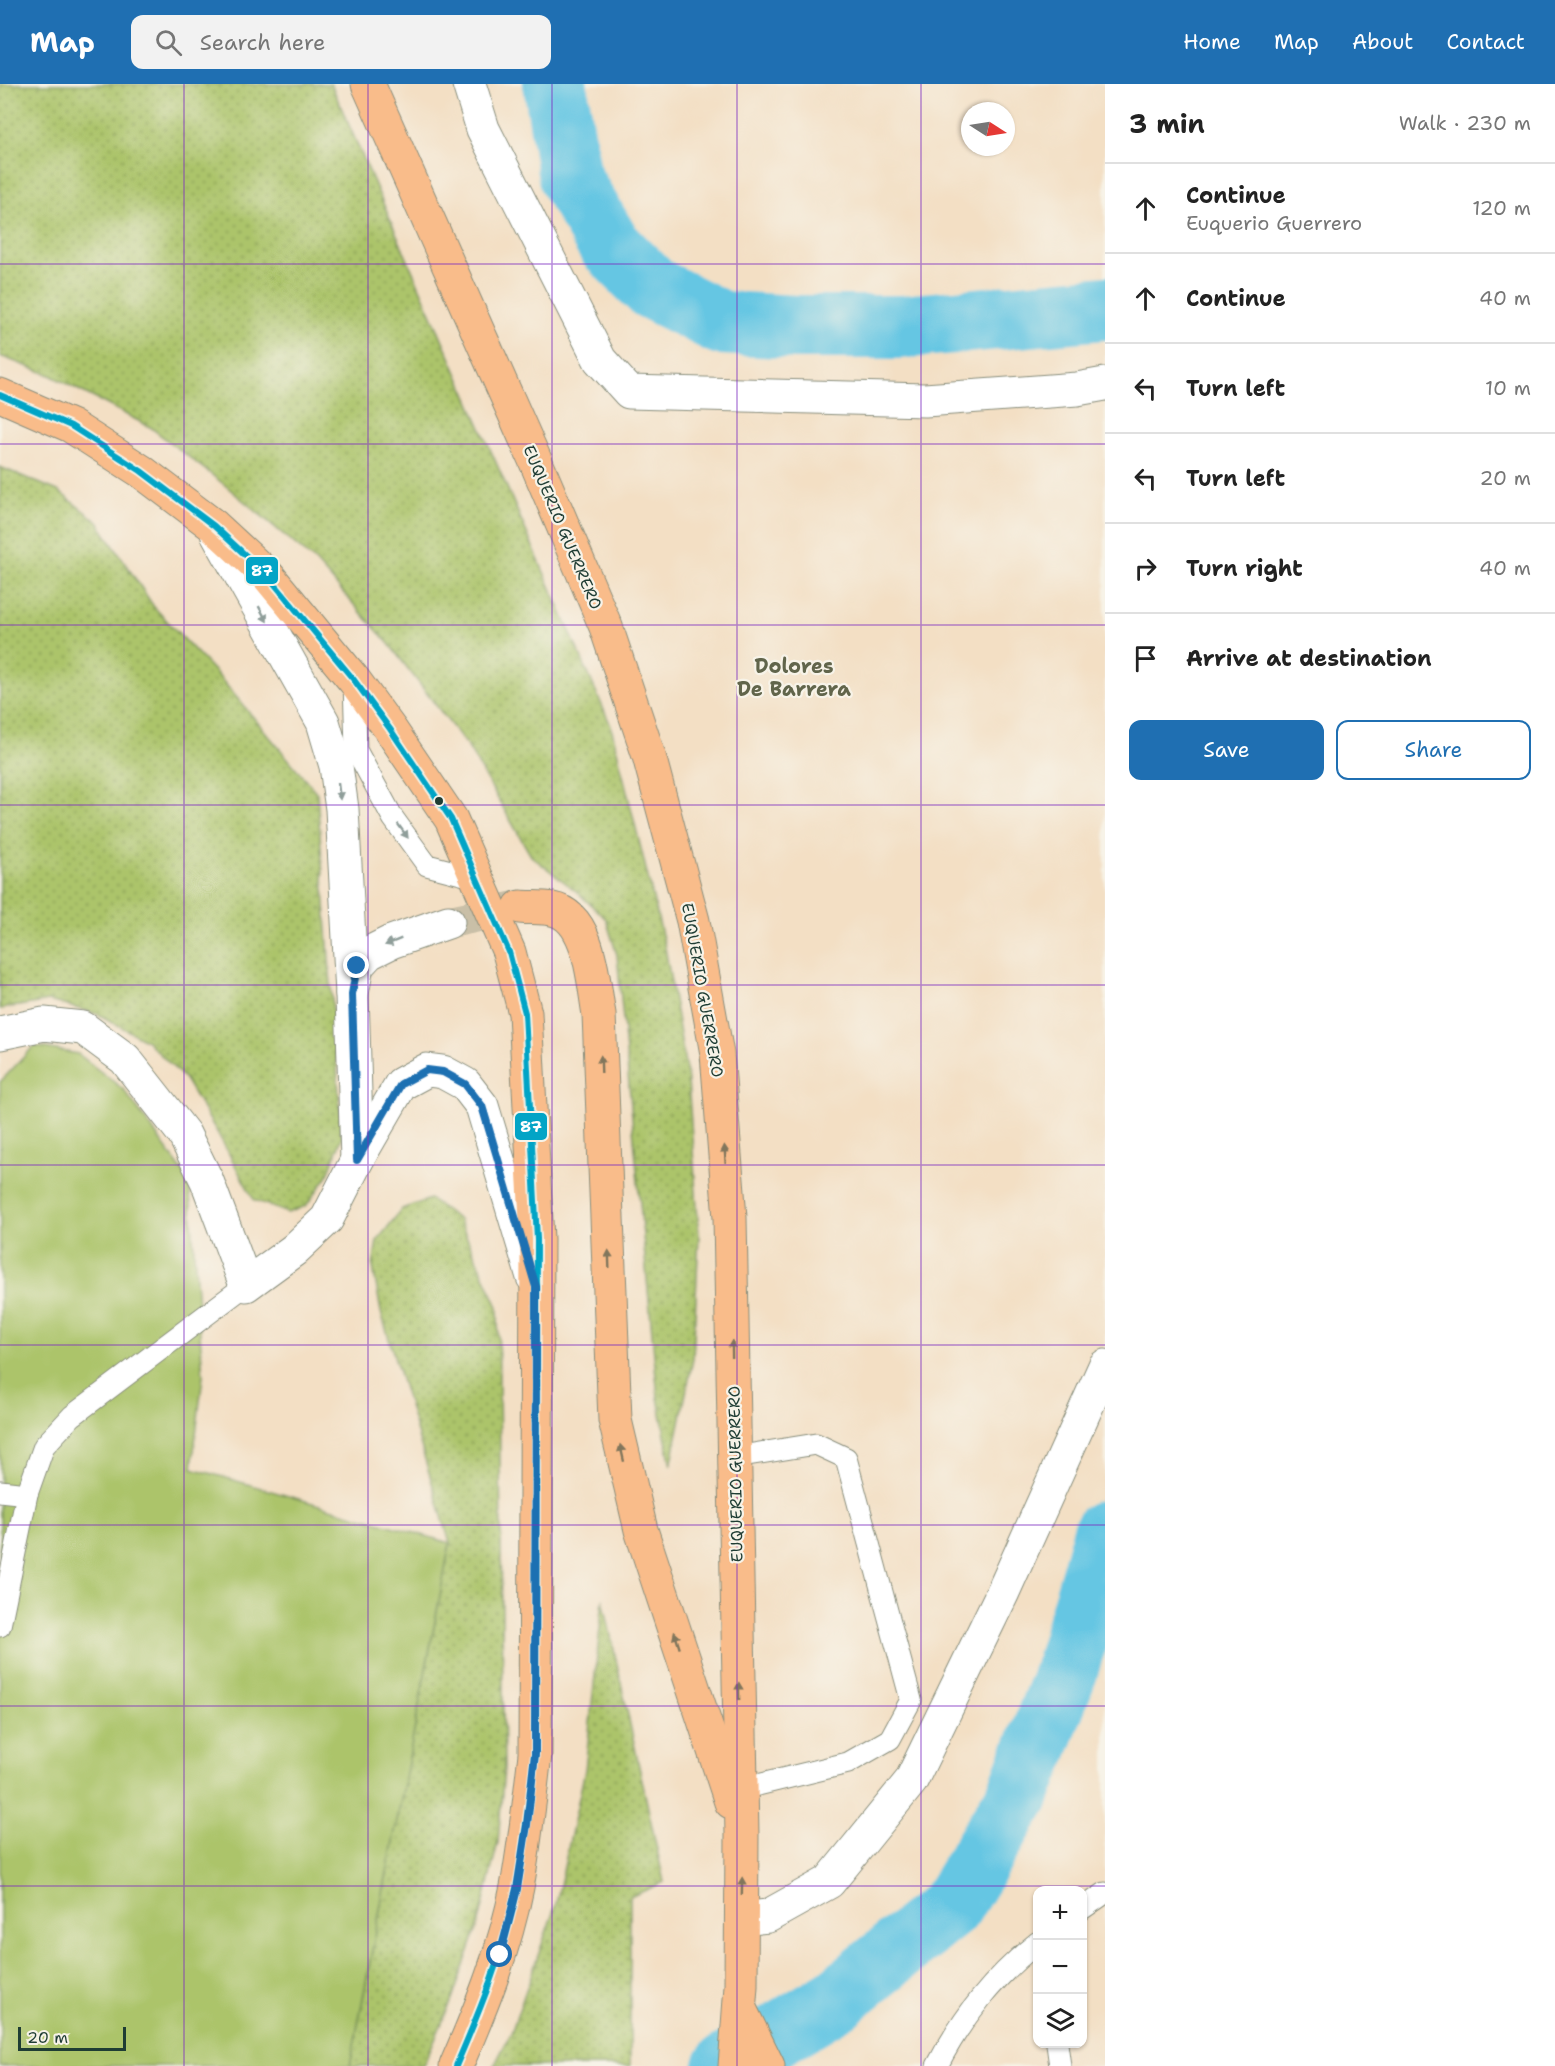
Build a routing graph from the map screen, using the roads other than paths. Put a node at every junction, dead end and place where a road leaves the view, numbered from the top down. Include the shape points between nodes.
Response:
1 (368, 84) edge
2 (468, 84) edge
3 (1105, 384) edge
4 (0, 395) edge
5 (214, 526) junction
6 (354, 680) junction
7 (477, 878) junction
8 (520, 907) tunnel mouth
9 (448, 922) tunnel mouth
10 (352, 994) junction
11 (0, 1033) edge
12 (357, 1160) junction
13 (246, 1286) junction
14 (536, 1287) junction
15 (1105, 1366) edge
16 (735, 1457) junction
17 (0, 1491) edge
18 (27, 1494) junction
19 (4, 1583) edge
20 (1, 1620) edge
21 (741, 1789) junction
22 (742, 1835) junction
23 (1105, 1893) edge
24 (1087, 1906) edge
25 (742, 1919) junction
26 (1033, 1946) edge
27 (740, 1996) junction
28 (1058, 2048) edge
29 (456, 2066) edge
30 (735, 2066) edge
31 (768, 2066) edge
32 (937, 2066) edge
33 (1060, 2066) edge

16 -> 1 main road, EUQUERIO GUERRERO via 730,1218 717,1054 693,921 649,756 606,627
2 - 3 street via 483,129 600,360 629,392 925,400
4 - 5 main road via 71,426 141,471
5 - 6 main road via 268,576
5 -> 10 street via 323,722 336,766 342,808
6 - 7 main road via 451,819
6 -> 7 lane via 357,750 393,818 427,865
7 - 14 main road via 509,952 525,1013
22 -> 8 main road via 640,1530 615,1420 598,1014 589,957 581,930 569,915 553,909
9 -> 10 street via 369,953 357,966
10 - 12 street
11 - 13 street via 44,1024 83,1028 125,1059 184,1134 207,1181
12 - 13 street via 327,1220
12 - 14 street via 401,1084 427,1070 443,1072 465,1084 482,1106
13 - 18 lane via 72,1416 44,1446
14 - 29 main road via 535,1754 517,1889 500,1955
15 - 25 street via 1003,1592 911,1781 829,1882 768,1916
21 -> 16 main road, EUQUERIO GUERRERO
16 - 21 lane via 816,1444 846,1458 910,1701 890,1739 848,1763
17 - 18 lane
18 - 19 lane
19 - 20 lane
21 - 22 main road, EUQUERIO GUERRERO
25 -> 22 main road, EUQUERIO GUERRERO
23 - 24 lane
25 - 27 main road, EUQUERIO GUERRERO
26 - 32 lane via 1009,1965 980,1998
27 - 30 main road, EUQUERIO GUERRERO
27 - 31 main road via 750,2031
28 - 33 lane

